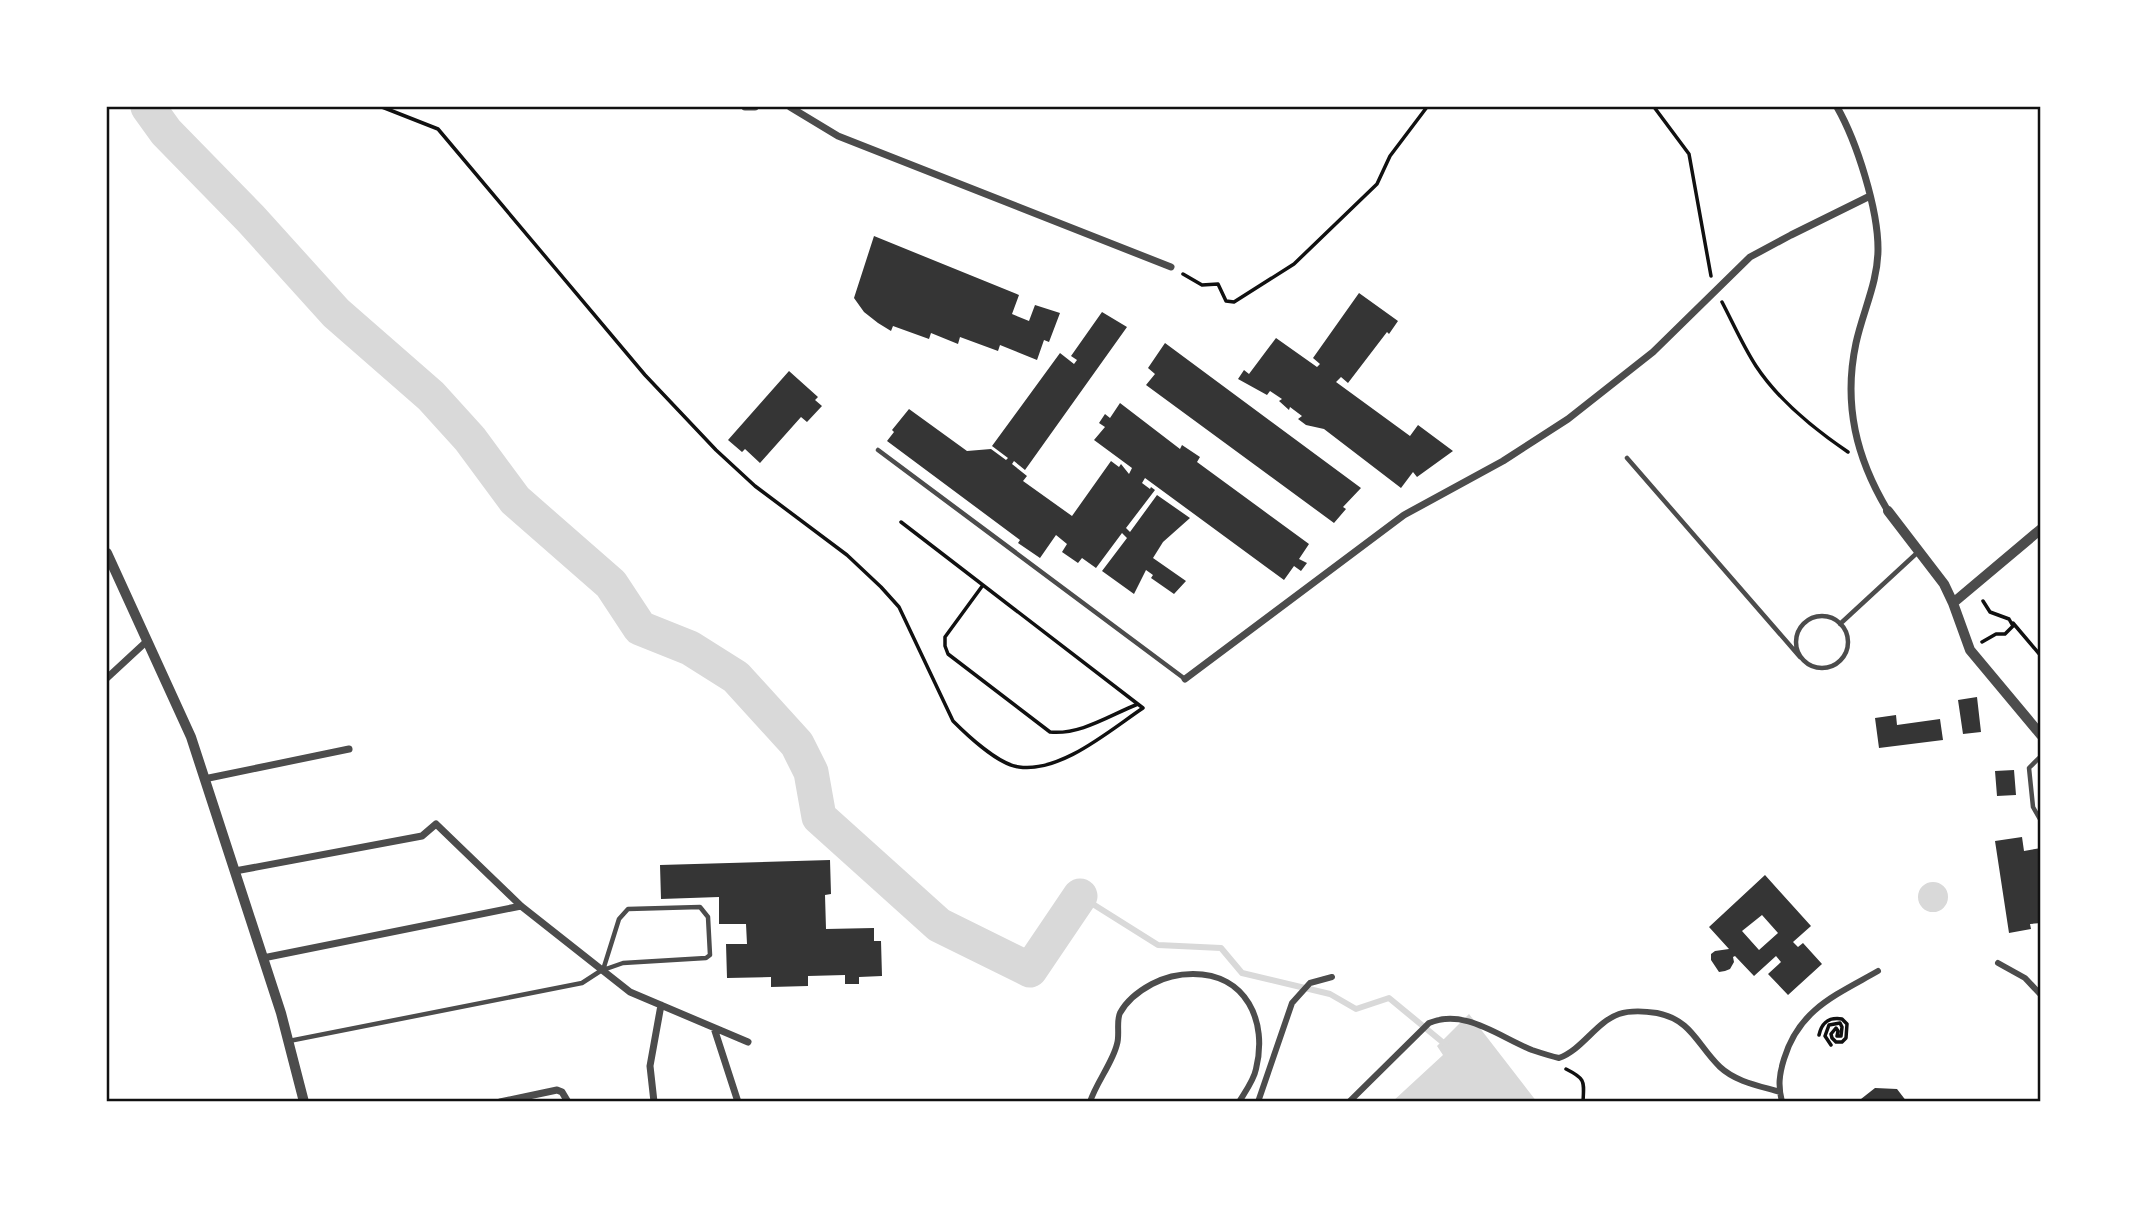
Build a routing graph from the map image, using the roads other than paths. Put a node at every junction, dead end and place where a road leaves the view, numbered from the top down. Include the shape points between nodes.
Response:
1 (745, 107) edge
2 (755, 107) edge
3 (790, 107) edge
4 (1838, 107) edge
5 (1870, 196) junction
6 (1171, 267) road end
7 (878, 450) dead end
8 (1627, 458) dead end
9 (1888, 511) joint
10 (2041, 529) edge
11 (1918, 552) junction
12 (107, 553) edge
13 (1953, 603) junction
14 (1840, 624) junction
15 (147, 641) junction
16 (1800, 657) junction
17 (107, 678) edge
18 (1185, 679) joint
19 (2041, 735) edge
20 (349, 749) dead end
21 (2041, 757) edge
22 (204, 779) junction
23 (2041, 821) edge
24 (235, 871) junction
25 (521, 906) junction
26 (263, 958) junction
27 (1998, 964) dead end
28 (603, 970) junction
29 (1878, 971) dead end
30 (1332, 977) dead end
31 (2041, 995) edge
32 (661, 1005) junction
33 (714, 1028) junction
34 (289, 1041) junction
35 (748, 1042) dead end
36 (1780, 1092) junction
37 (304, 1102) edge
38 (500, 1102) edge
39 (568, 1102) edge
40 (654, 1102) edge
41 (738, 1102) edge
42 (1090, 1102) edge
43 (1239, 1102) edge
44 (1258, 1102) edge
45 (1349, 1102) edge
46 (1782, 1102) edge

1 - 2 street
3 - 6 street via 838,136
4 - 5 street via 1851,131
5 - 9 street via 1878,248 1875,279 1856,342 1850,389 1858,446 1870,481
5 - 18 street via 1750,257 1653,352 1568,419 1503,461 1404,514
7 - 18 lane
8 - 16 lane
9 - 11 street
10 - 13 street
11 - 13 street
11 - 14 lane
12 - 15 street
13 - 19 street via 1970,650
14 - 16 lane via 1825,617 1808,620 1796,641
14 - 16 lane via 1847,648 1838,662 1823,668
15 - 17 street
15 - 22 street via 191,737
20 - 22 street
21 - 23 lane via 2029,768 2033,807
22 - 24 street
24 - 25 street via 422,836 436,824
24 - 26 street
25 - 26 street
25 - 28 street
26 - 34 street
27 - 31 street via 2025,978
28 - 28 lane via 619,919 628,909 700,907 708,917 710,955 706,958 624,963
28 - 32 street via 630,992
28 - 34 lane via 582,983
29 - 36 street via 1802,1022 1790,1039 1779,1077
30 - 44 street via 1310,984 1292,1003
32 - 33 street
32 - 40 street via 650,1066
33 - 35 street
33 - 41 street
34 - 37 street
36 - 45 street via 1740,1080 1721,1068 1680,1021 1646,1011 1615,1015 1559,1058 1470,1021 1443,1018 1429,1023
36 - 46 street
38 - 39 street via 557,1090
42 - 43 street via 1117,1046 1119,1014 1136,993 1169,977 1203,974 1232,984 1253,1009 1259,1052 1256,1071

